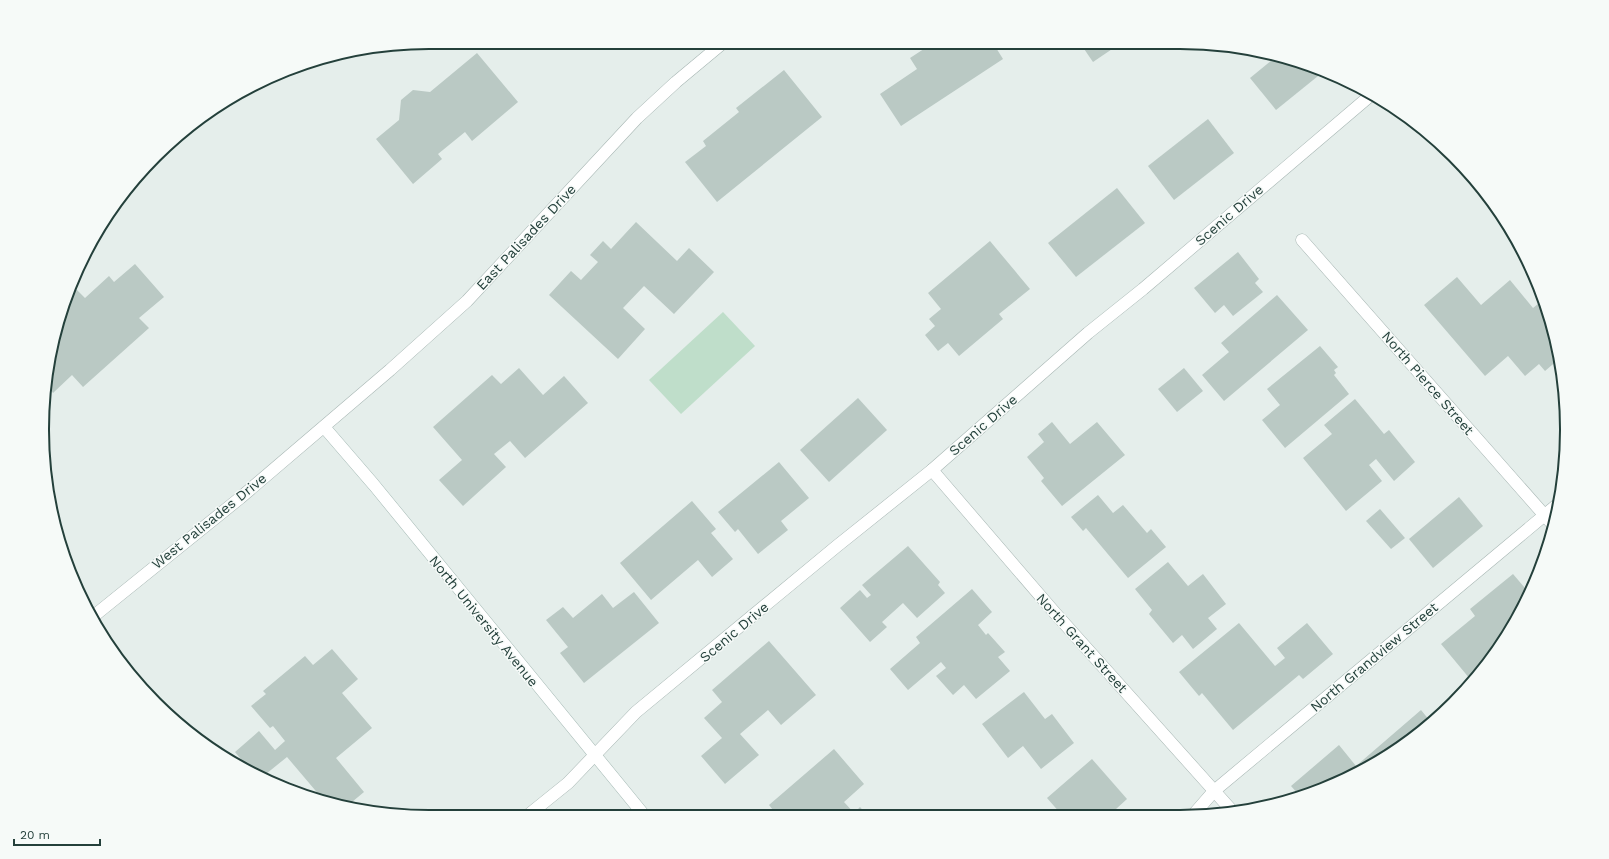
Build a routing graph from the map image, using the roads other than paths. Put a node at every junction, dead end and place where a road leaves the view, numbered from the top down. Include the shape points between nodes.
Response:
1 (716, 49) edge
2 (1367, 98) edge
3 (1302, 240) dead end
4 (324, 427) junction
5 (932, 470) junction
6 (1552, 508) edge
7 (1544, 514) junction
8 (1549, 520) edge
9 (96, 613) edge
10 (594, 755) junction
11 (1214, 791) junction
12 (1229, 807) edge
13 (1198, 809) edge
14 (534, 810) edge
15 (640, 810) edge

1 - 4 street, East Palisades Drive via 637,118 467,300
2 - 5 street, Scenic Drive via 1088,333
3 - 7 street, North Pierce Street
4 - 9 street, West Palisades Drive
4 - 10 street, North University Avenue
5 - 10 street, Scenic Drive via 636,712
5 - 11 street, North Grant Street via 1054,613
6 - 7 street, North Grandview Street
7 - 8 street, North Pierce Street
7 - 11 street, North Grandview Street
10 - 14 street, Scenic Drive via 568,783
10 - 15 street, North University Avenue
11 - 12 street, North Grant Street
11 - 13 street, North Grandview Street

